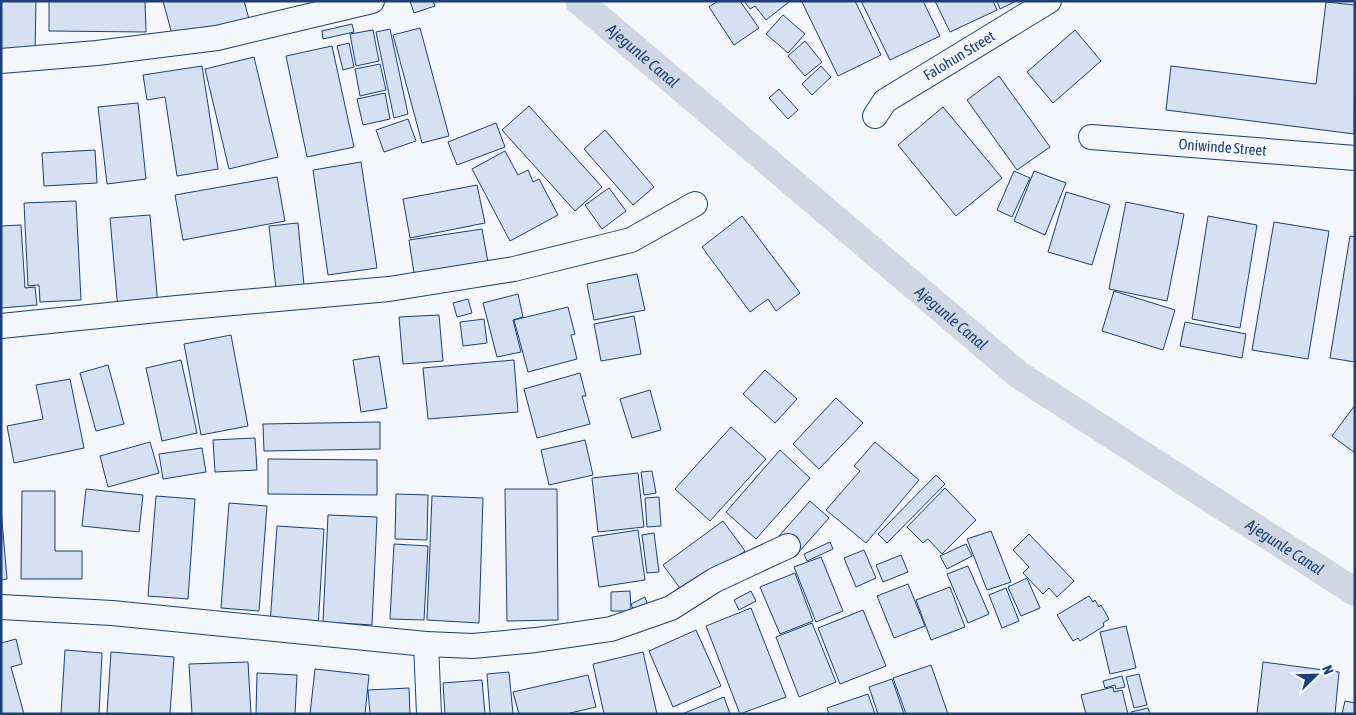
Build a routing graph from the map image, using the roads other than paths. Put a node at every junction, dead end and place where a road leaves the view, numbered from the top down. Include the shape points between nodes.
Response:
1 (372, 1) edge
2 (1049, 1) edge
3 (1, 60) edge
4 (875, 116) dead end
5 (1091, 137) dead end
6 (1355, 158) edge
7 (695, 204) dead end
8 (1, 326) edge
9 (788, 546) dead end
10 (1, 607) edge
11 (426, 644) junction
12 (428, 714) edge

1 - 3 street via 217,38 97,53
2 - 4 street, Falohun Street via 885,101
5 - 6 street, Oniwinde Street
7 - 8 street via 631,240 514,270 389,289
9 - 11 street via 715,580 671,608 612,629 473,646
10 - 11 street via 112,613
11 - 12 street

